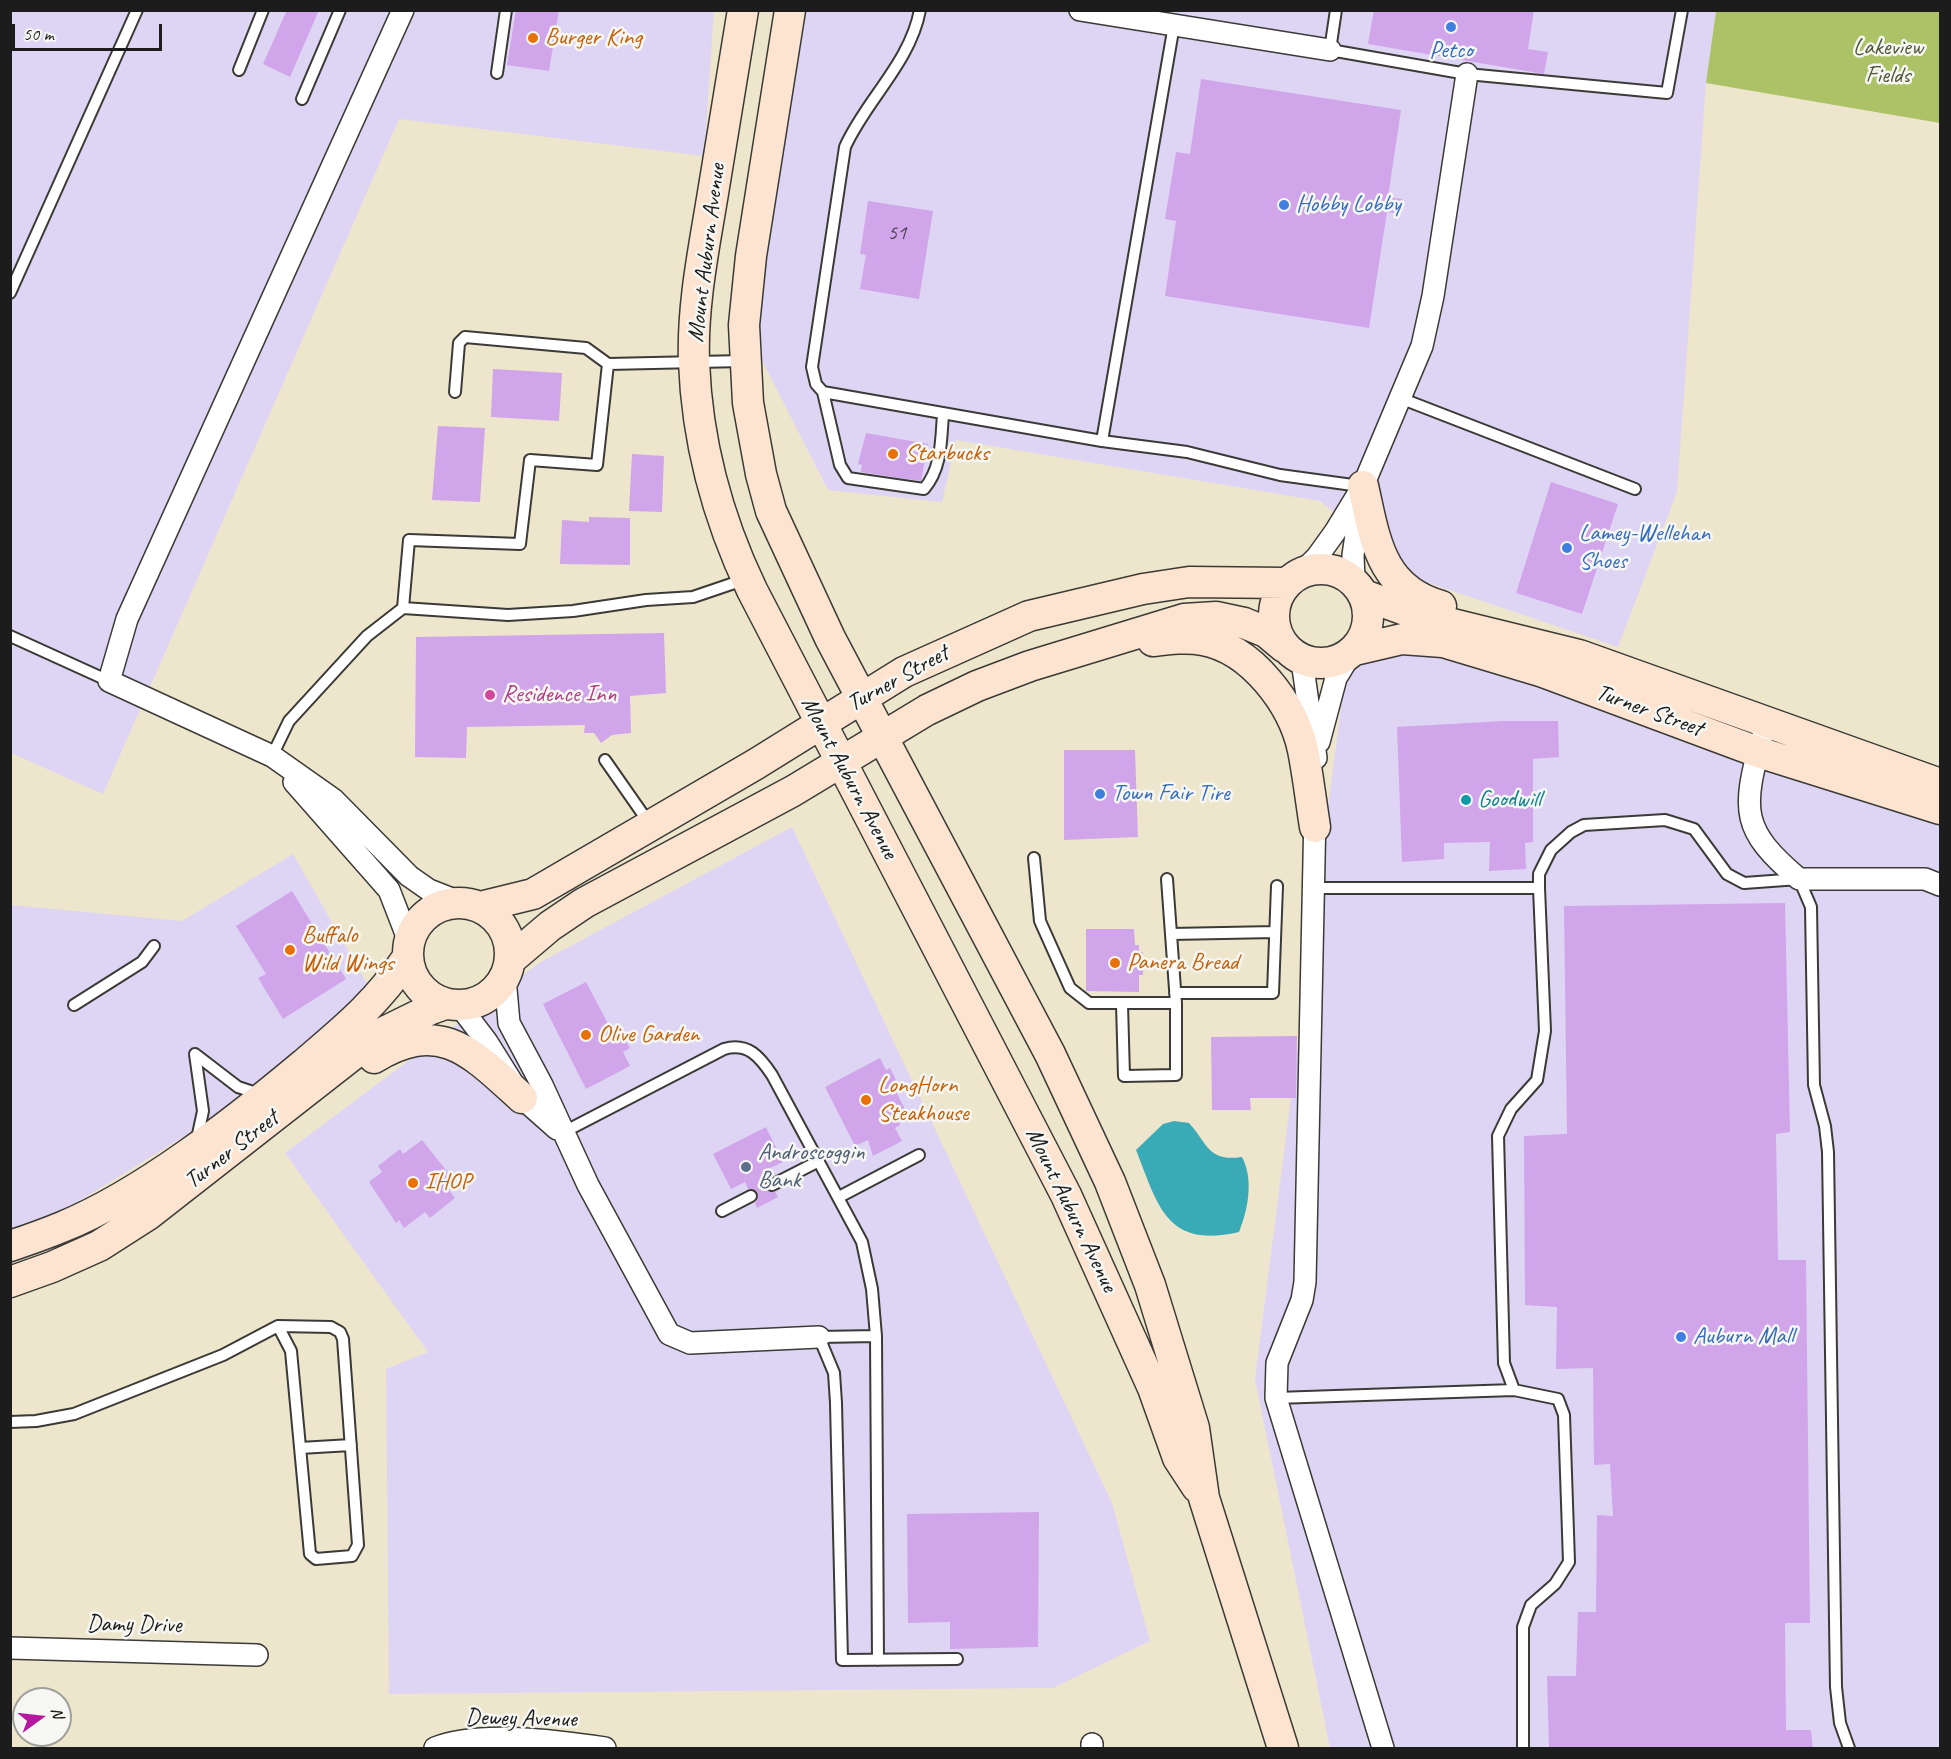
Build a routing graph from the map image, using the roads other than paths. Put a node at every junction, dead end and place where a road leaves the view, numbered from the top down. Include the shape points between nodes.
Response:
1 (137, 10) edge
2 (263, 10) edge
3 (340, 10) edge
4 (403, 10) edge
5 (506, 10) edge
6 (743, 10) edge
7 (790, 10) edge
8 (920, 10) edge
9 (1080, 10) edge
10 (1336, 10) edge
11 (1682, 10) edge
12 (1174, 26) junction
13 (1330, 50) junction
14 (239, 70) dead end
15 (497, 73) dead end
16 (1467, 74) junction
17 (302, 99) dead end
18 (10, 293) edge
19 (746, 361) junction
20 (694, 362) junction
21 (608, 364) junction
22 (455, 392) dead end
23 (823, 392) junction
24 (1400, 398) junction
25 (943, 414) junction
26 (1102, 441) junction
27 (1363, 486) junction
28 (1635, 489) dead end
29 (1294, 578) junction
30 (746, 579) junction
31 (1359, 588) junction
32 (403, 608) junction
33 (10, 636) edge
34 (1353, 652) junction
35 (1293, 654) junction
36 (1579, 655) junction
37 (1030, 666) junction
38 (109, 681) junction
39 (862, 698) junction
40 (1767, 720) junction
41 (820, 724) junction
42 (883, 737) junction
43 (1758, 752) junction
44 (1317, 754) junction
45 (272, 756) junction
46 (605, 760) dead end
47 (840, 763) junction
48 (1941, 784) edge
49 (1941, 809) edge
50 (650, 824) junction
51 (1315, 827) junction
52 (1034, 858) dead end
53 (1167, 879) dead end
54 (1800, 879) junction
55 (1941, 885) edge
56 (1277, 886) dead end
57 (1314, 888) junction
58 (1539, 888) junction
59 (471, 905) junction
60 (1275, 932) junction
61 (1171, 934) junction
62 (154, 946) dead end
63 (408, 948) junction
64 (508, 969) junction
65 (1176, 998) junction
66 (74, 1005) dead end
67 (452, 1005) junction
68 (1122, 1005) junction
69 (265, 1096) junction
70 (522, 1098) junction
71 (562, 1133) junction
72 (194, 1148) junction
73 (918, 1155) dead end
74 (819, 1161) junction
75 (772, 1185) dead end
76 (183, 1187) junction
77 (751, 1196) dead end
78 (839, 1197) junction
79 (722, 1211) dead end
80 (10, 1246) edge
81 (10, 1282) edge
82 (278, 1326) junction
83 (876, 1336) junction
84 (819, 1337) junction
85 (1514, 1390) junction
86 (1276, 1398) junction
87 (10, 1422) edge
88 (351, 1444) junction
89 (300, 1448) junction
90 (1204, 1497) junction
91 (1242, 1611) junction
92 (10, 1648) edge
93 (257, 1655) dead end
94 (957, 1659) dead end
95 (878, 1660) junction
96 (435, 1749) edge
97 (605, 1749) edge
98 (1266, 1749) edge
99 (1283, 1749) edge
100 (1296, 1749) edge
101 (1383, 1749) edge
102 (1523, 1749) edge
103 (1849, 1749) edge

1 - 18 lane
2 - 14 lane
3 - 17 lane
4 - 38 street via 127,619
5 - 15 lane
6 - 20 main road, Mount Auburn Avenue via 705,241
7 - 19 main road, Mount Auburn Avenue via 751,256 744,326
8 - 23 lane via 905,53 855,124 845,147 812,367 816,384
9 - 12 street
10 - 13 lane
11 - 16 lane via 1667,93
12 - 13 street
12 - 26 lane
13 - 16 lane
16 - 24 street via 1433,297 1422,346
19 - 20 lane
19 - 39 main road, Mount Auburn Avenue via 748,403 771,511
20 - 21 lane
20 - 30 main road, Mount Auburn Avenue via 715,499 731,549
21 - 22 lane via 586,348 465,337 459,343
21 - 32 lane via 597,465 530,460 520,544 409,540
23 - 25 lane
23 - 25 lane via 840,465 848,478 924,489 933,479 941,451
24 - 27 street
24 - 28 lane
25 - 26 lane
26 - 27 lane via 1186,452 1280,475
27 - 29 street via 1323,549
27 - 31 street via 1353,555
27 - 36 main road via 1381,557 1407,591 1430,603 1504,624
29 - 31 main road, Turner Street via 1320,568 1331,570
29 - 35 main road via 1274,606 1274,625
29 - 39 main road, Turner Street via 1190,582 1029,616 904,672
30 - 32 lane via 693,597 573,611 508,615
30 - 41 main road, Mount Auburn Avenue
31 - 34 main road via 1369,620 1366,634
31 - 36 main road, Turner Street via 1424,617
32 - 45 lane via 367,636 289,721
33 - 38 lane
34 - 35 main road, Turner Street via 1331,663 1318,664
34 - 43 main road, Turner Street via 1402,639 1443,642 1543,672
34 - 44 street via 1336,678
35 - 37 main road, Turner Street via 1266,632 1216,617 1184,619
35 - 44 street
36 - 40 main road, Turner Street
37 - 42 main road, Turner Street via 937,705
37 - 51 main road via 1178,638 1205,640 1231,651 1258,670 1278,693 1302,748
38 - 45 street
39 - 41 main road, Turner Street
39 - 42 main road, Mount Auburn Avenue
40 - 43 street
40 - 48 main road, Turner Street
41 - 47 main road, Mount Auburn Avenue
41 - 50 main road, Turner Street
42 - 47 main road, Turner Street
42 - 90 main road, Mount Auburn Avenue via 1050,1054 1110,1182 1150,1286 1194,1428
43 - 49 main road, Turner Street
43 - 54 street via 1749,781 1750,819 1771,856
44 - 51 street
45 - 59 street via 333,799 409,876 429,890
45 - 63 street via 389,890
46 - 50 lane
47 - 64 main road, Turner Street via 584,903 550,926
47 - 90 main road, Mount Auburn Avenue via 1066,1195 1153,1388 1178,1458
50 - 59 main road, Turner Street via 533,894
51 - 57 street
52 - 68 lane via 1040,921 1070,988 1089,1003
53 - 61 lane
54 - 55 street via 1925,879
54 - 58 lane via 1744,883 1727,874 1694,829 1665,820 1584,825 1570,832 1551,850 1539,874
54 - 103 lane via 1811,907 1814,1085 1826,1126 1828,1152 1836,1687 1840,1723
56 - 60 lane
57 - 58 lane
57 - 86 street via 1305,1282 1302,1300 1276,1363
58 - 85 lane via 1545,1031 1537,1080 1511,1109 1498,1136 1504,1362
59 - 63 main road via 435,909 420,920
59 - 64 main road via 501,925 511,949
60 - 61 lane
60 - 65 lane via 1273,993
61 - 65 lane
62 - 66 lane via 142,962
63 - 67 main road via 414,979 427,995
63 - 69 main road, Turner Street via 371,1006
64 - 67 main road via 493,993 470,1005
64 - 71 street via 508,1023 542,1085
65 - 68 lane
65 - 68 lane via 1176,1075 1124,1076
67 - 70 street via 487,1042
67 - 76 main road, Turner Street via 413,1017 378,1035
69 - 72 main road, Turner Street
69 - 72 lane via 238,1087 195,1054 203,1111
70 - 71 street
70 - 76 main road via 482,1061 449,1042 417,1040 396,1045 214,1183
71 - 74 lane via 724,1049 743,1046 761,1058
71 - 84 street via 669,1334 690,1343
72 - 80 main road, Turner Street via 119,1198 64,1227
73 - 78 lane
74 - 75 lane
74 - 78 lane
76 - 81 main road, Turner Street via 99,1246
77 - 79 lane
78 - 83 lane via 862,1242 872,1288
82 - 87 lane via 223,1355 74,1414
82 - 88 lane via 331,1327 340,1332
82 - 89 lane via 291,1351
83 - 84 lane
83 - 95 lane
84 - 95 lane via 834,1373 842,1660
85 - 86 lane
85 - 102 lane via 1558,1400 1564,1415 1569,1562 1556,1584 1531,1605 1523,1627
86 - 101 street
88 - 89 lane
88 - 89 lane via 356,1552 352,1556 316,1559 310,1554
90 - 91 main road, Mount Auburn Avenue
91 - 98 main road
91 - 99 main road, Mount Auburn Avenue
91 - 100 main road
92 - 93 street, Damy Drive
94 - 95 lane
96 - 97 street, Dewey Avenue via 450,1743 499,1739

